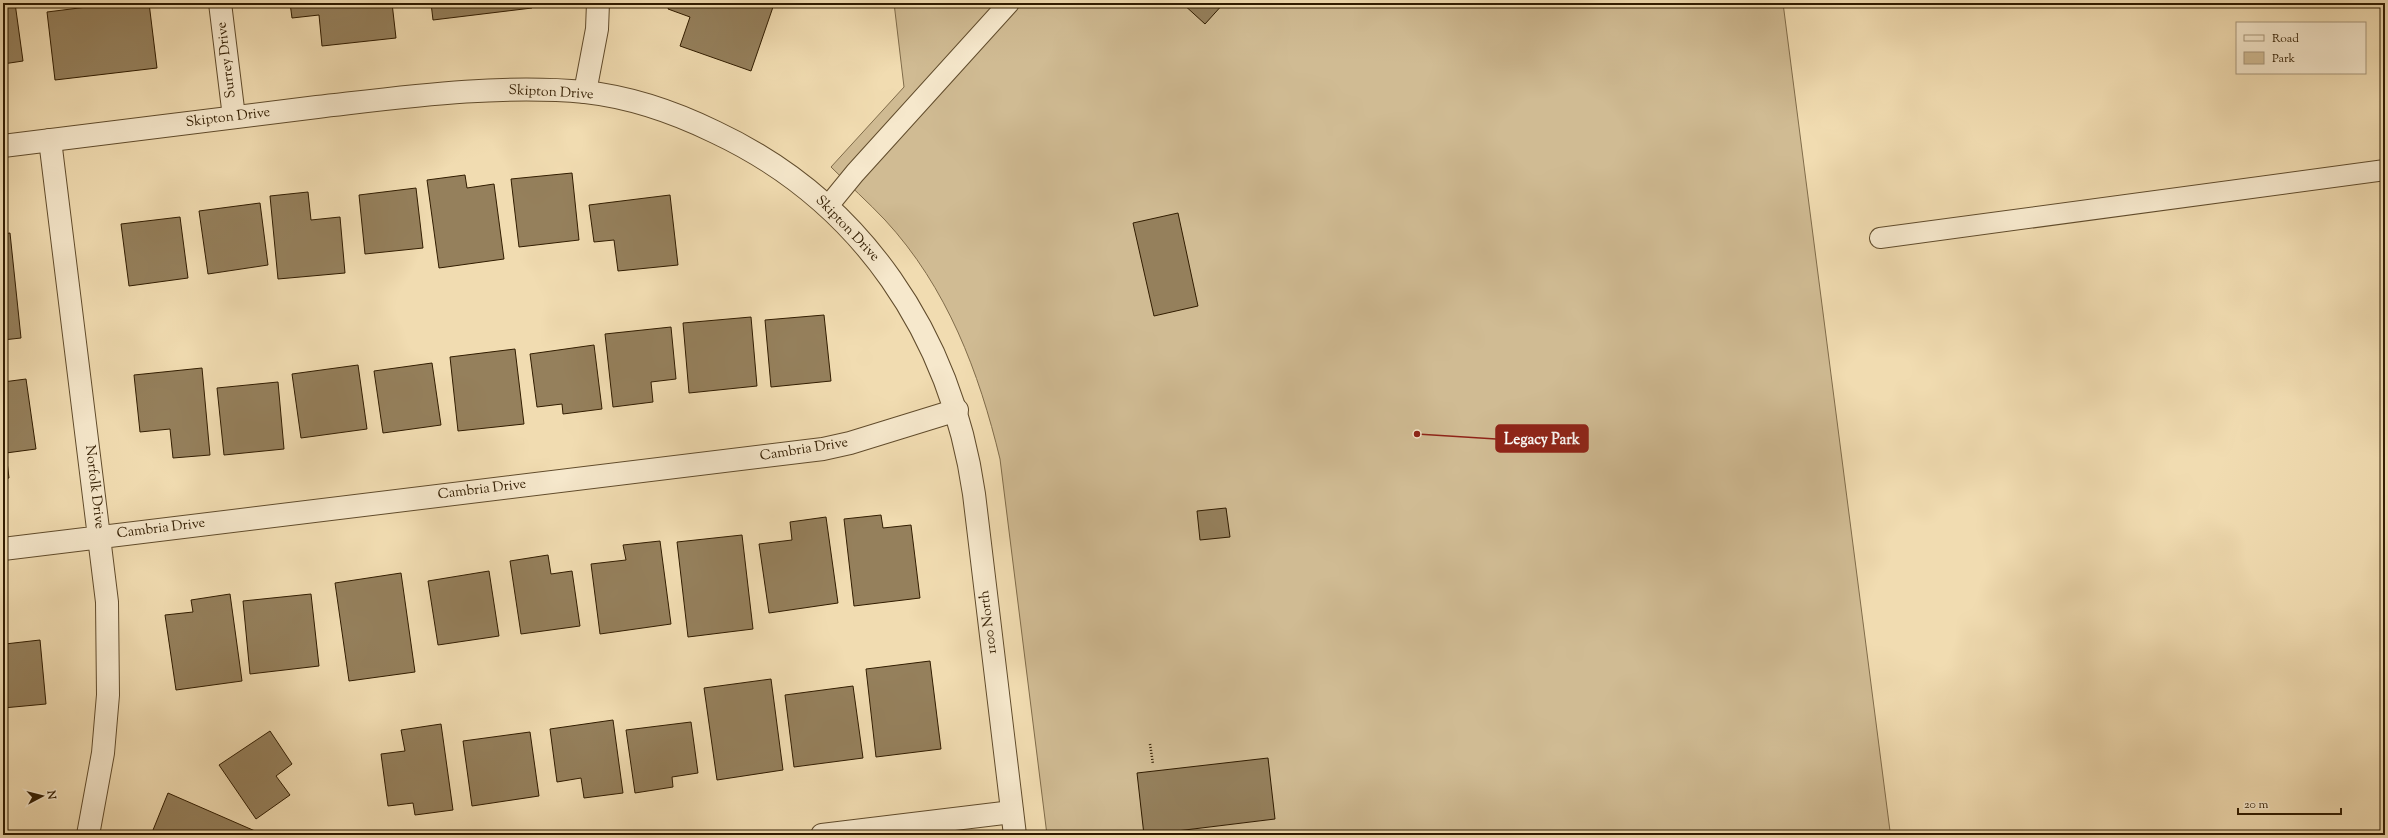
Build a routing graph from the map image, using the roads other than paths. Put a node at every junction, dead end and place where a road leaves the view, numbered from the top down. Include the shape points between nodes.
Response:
1 (220, 3) edge
2 (598, 3) edge
3 (1009, 3) edge
4 (585, 92) junction
5 (234, 118) junction
6 (50, 140) junction
7 (3, 146) edge
8 (2385, 170) edge
9 (828, 206) junction
10 (1880, 238) dead end
11 (957, 410) junction
12 (100, 537) junction
13 (3, 548) edge
14 (1012, 812) junction
15 (88, 835) edge
16 (822, 835) edge
17 (1015, 835) edge

1 - 5 street, Surrey Drive
2 - 4 street via 597,29
3 - 9 lane
4 - 5 street, Skipton Drive via 450,92
4 - 9 street, Skipton Drive via 622,98 707,128 773,163
5 - 6 street, Skipton Drive
6 - 7 street, Skipton Drive
6 - 12 street, Norfolk Drive
8 - 10 lane
9 - 11 street, Skipton Drive via 860,238 910,306 930,343
11 - 12 street, Cambria Drive via 823,449
11 - 14 street, 1100 North via 970,464
12 - 13 street, Cambria Drive
12 - 15 street, Norfolk Drive via 107,602 108,695 103,754
14 - 16 street
14 - 17 street, 1100 North

